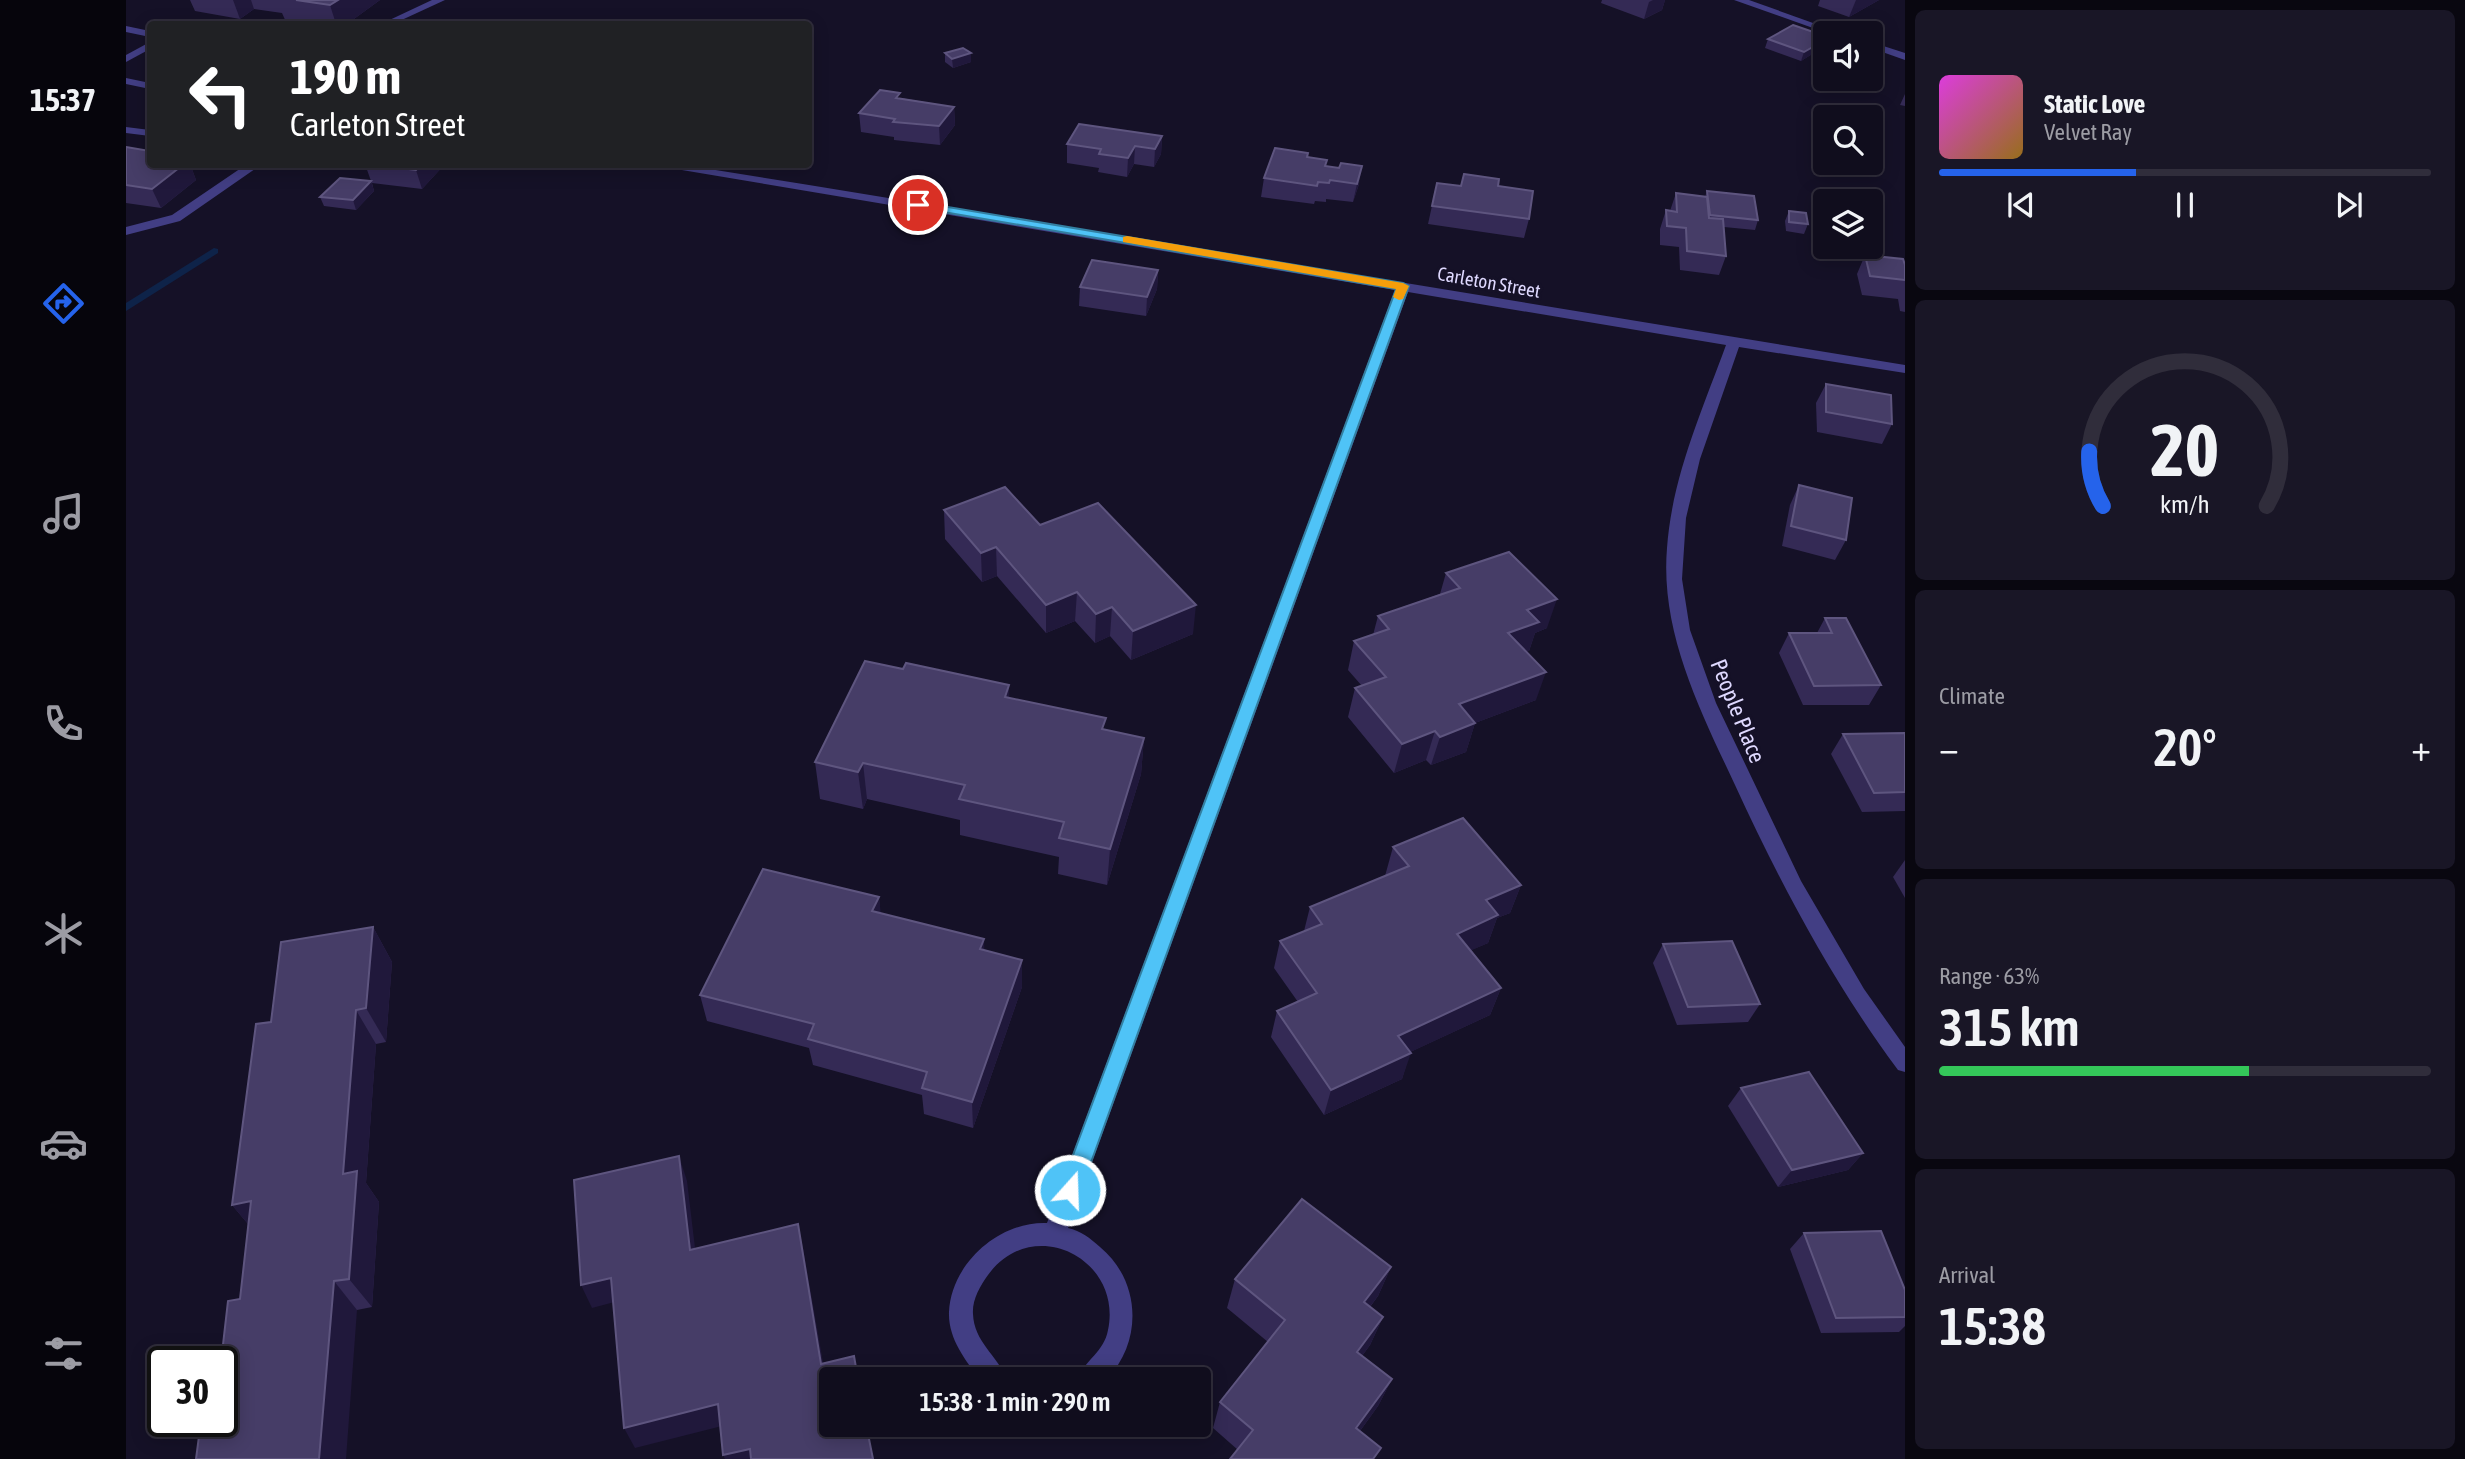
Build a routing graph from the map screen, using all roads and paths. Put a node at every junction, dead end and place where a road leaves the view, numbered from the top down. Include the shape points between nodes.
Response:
1 (440, 0) edge
2 (1739, 0) edge
3 (393, 21) edge
4 (1813, 25) edge
5 (126, 29) edge
6 (147, 33) edge
7 (147, 47) edge
8 (1883, 49) edge
9 (1905, 57) edge
10 (126, 59) edge
11 (126, 81) edge
12 (147, 85) edge
13 (126, 130) edge
14 (147, 133) edge
15 (250, 168) edge
16 (678, 168) edge
17 (126, 231) edge
18 (1403, 286) junction
19 (1734, 343) junction
20 (1905, 369) edge
21 (1905, 1063) edge
22 (1054, 1234) junction
23 (981, 1367) edge
24 (1102, 1367) edge

1 - 3 street
2 - 4 street
5 - 6 street
7 - 10 street
8 - 9 street
11 - 12 street
13 - 14 street
15 - 17 street via 176,218
16 - 18 street, Carleton Street
18 - 19 street, Carleton Street
18 - 22 street
19 - 20 street, Carleton Street
19 - 21 street, People Place via 1686,483 1676,540 1678,614 1705,700 1783,867 1829,954
22 - 23 street via 1026,1235 1002,1244 981,1261 967,1284 961,1311 965,1339
22 - 24 street via 1077,1242 1098,1257 1114,1277 1122,1301 1122,1327 1114,1352

